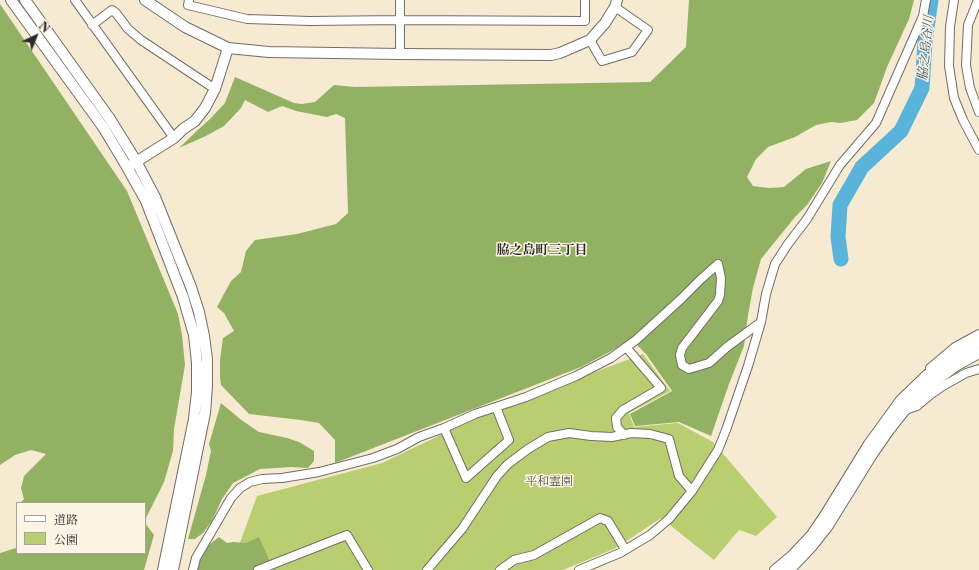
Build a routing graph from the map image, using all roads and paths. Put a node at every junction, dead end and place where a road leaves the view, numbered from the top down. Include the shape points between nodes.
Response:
1 (11, 0) edge
2 (25, 0) edge
3 (75, 0) edge
4 (145, 0) edge
5 (189, 0) edge
6 (400, 0) edge
7 (584, 0) edge
8 (926, 0) edge
9 (954, 0) edge
10 (978, 0) edge
11 (616, 4) edge
12 (399, 20) junction
13 (92, 25) junction
14 (590, 40) junction
15 (228, 48) junction
16 (400, 54) junction
17 (215, 89) junction
18 (979, 112) edge
19 (174, 138) junction
20 (979, 150) edge
21 (136, 161) junction
22 (127, 167) junction
23 (761, 322) junction
24 (979, 334) edge
25 (979, 342) edge
26 (626, 347) junction
27 (979, 353) edge
28 (979, 369) edge
29 (901, 400) junction
30 (496, 407) junction
31 (904, 411) junction
32 (444, 428) junction
33 (624, 435) junction
34 (692, 491) junction
35 (625, 549) junction
36 (163, 570) edge
37 (173, 570) edge
38 (193, 570) edge
39 (258, 570) edge
40 (368, 570) edge
41 (427, 570) edge
42 (500, 570) edge
43 (579, 570) edge
44 (775, 570) edge
45 (788, 570) edge

1 - 22 street via 103,127
2 - 21 street via 110,119
3 - 13 street
4 - 15 street via 185,27
5 - 12 street via 188,5 247,19
6 - 12 street
7 - 12 street via 585,21
8 - 23 street via 923,16 876,123 840,165 807,219 775,264
9 - 20 street via 950,26 949,66 954,98
10 - 18 street via 968,25 966,65 970,88
11 - 14 street via 605,23
11 - 14 street via 648,30 632,52 602,61
12 - 16 street
13 - 17 street via 112,10 141,40
13 - 19 street
14 - 16 street via 551,55
15 - 16 street via 269,52
15 - 17 street
17 - 19 street via 195,121
19 - 21 street
21 - 22 street
21 - 37 street via 155,197 191,287 199,312 207,358 205,413
22 - 36 street via 146,201 183,297 194,336 197,363 194,419
23 - 26 street via 709,362 689,369 682,365 682,348 718,301 721,278 718,264
23 - 34 street via 718,450
24 - 29 street via 955,347 924,373
25 - 29 street via 927,375
26 - 30 street via 576,376
26 - 33 street via 661,388 624,410 616,418 617,427
27 - 31 street via 930,385
28 - 31 street via 966,373 943,386 917,406
29 - 44 street via 869,444 811,536
30 - 32 street
30 - 32 street via 509,440 466,478
31 - 45 street via 871,456 827,527
32 - 38 street via 373,458 319,472 250,482 231,498 196,558
33 - 34 street via 650,434 669,439 679,476
33 - 41 street via 591,436 569,432 548,437 528,449 497,476 462,529
34 - 35 street via 669,519 650,535
35 - 42 street via 608,521 600,518 534,555 514,560
35 - 43 street
39 - 40 street via 347,535

